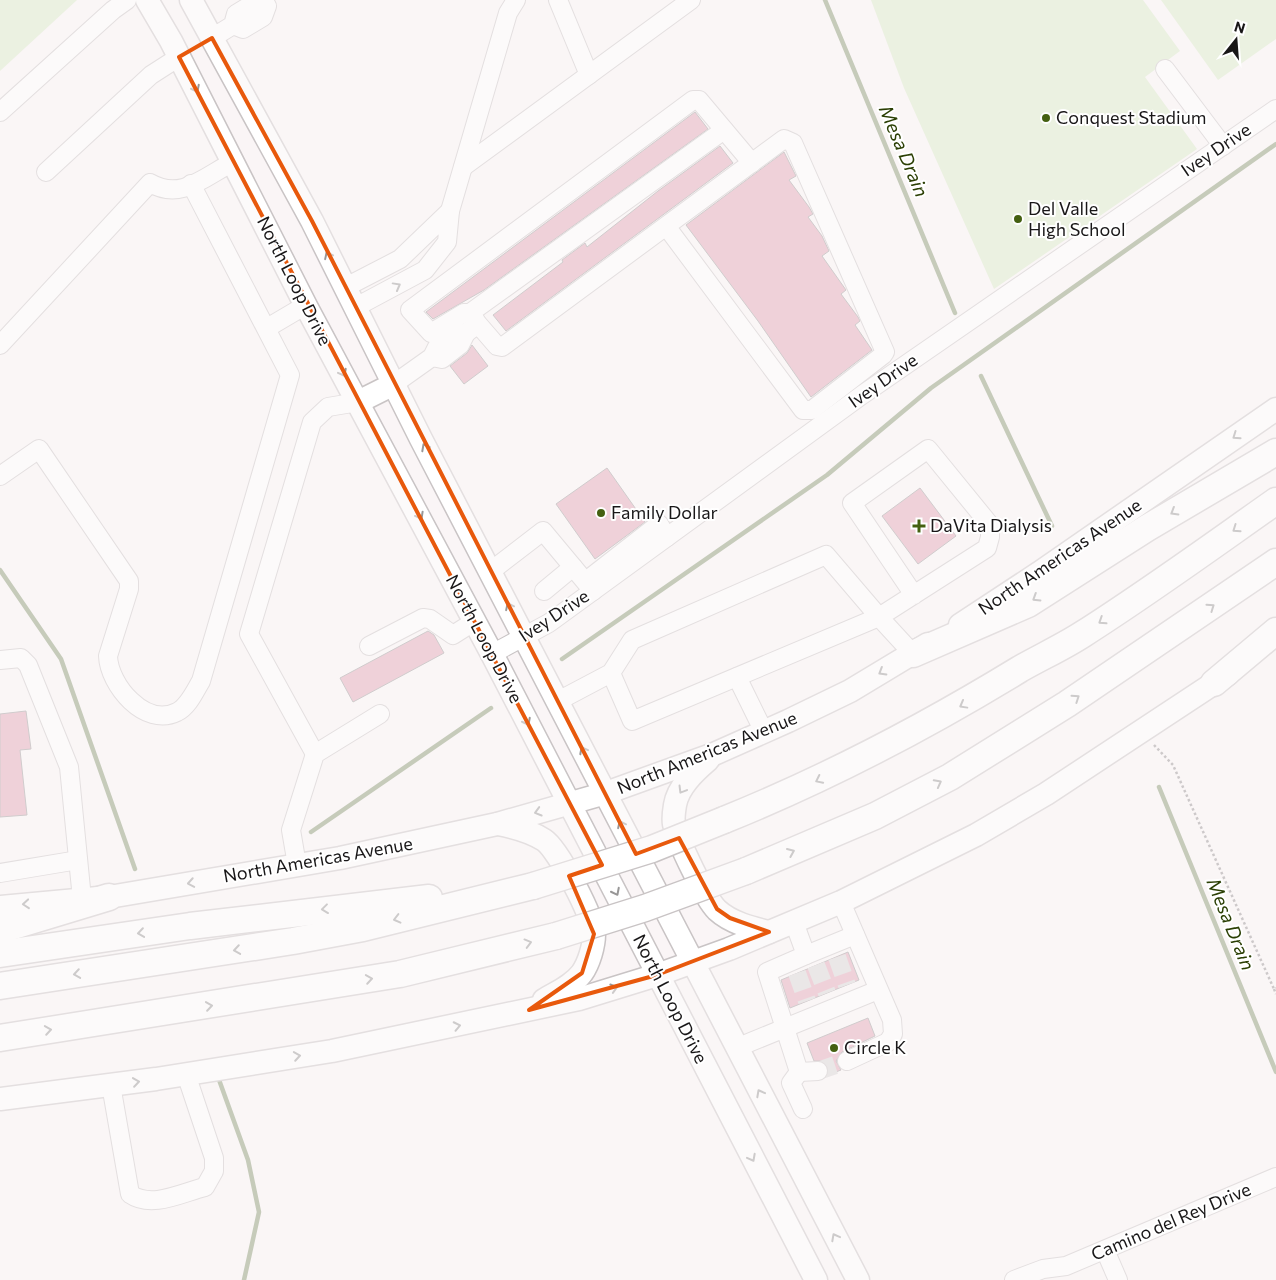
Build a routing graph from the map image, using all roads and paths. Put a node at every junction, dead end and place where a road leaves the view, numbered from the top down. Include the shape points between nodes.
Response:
1 (127, 0) edge
2 (147, 0) edge
3 (190, 0) edge
4 (516, 0) edge
5 (558, 0) edge
6 (691, 0) edge
7 (268, 2) edge
8 (212, 38) junction
9 (179, 56) junction
10 (1166, 69) dead end
11 (589, 75) junction
12 (1276, 109) edge
13 (0, 112) edge
14 (724, 130) junction
15 (1223, 146) junction
16 (233, 162) junction
17 (752, 163) junction
18 (463, 167) junction
19 (46, 172) dead end
20 (192, 184) junction
21 (450, 211) junction
22 (666, 226) junction
23 (344, 288) junction
24 (306, 305) junction
25 (354, 308) junction
26 (471, 323) junction
27 (266, 328) junction
28 (0, 345) edge
29 (394, 384) junction
30 (358, 402) junction
31 (1276, 408) edge
32 (1276, 452) edge
33 (0, 476) edge
34 (1276, 501) edge
35 (1276, 562) edge
36 (574, 567) junction
37 (491, 571) junction
38 (589, 586) junction
39 (544, 591) dead end
40 (914, 595) junction
41 (879, 618) junction
42 (475, 621) junction
43 (1276, 630) edge
44 (524, 636) junction
45 (1276, 641) edge
46 (369, 646) dead end
47 (492, 654) junction
48 (913, 654) junction
49 (0, 660) edge
50 (611, 673) junction
51 (737, 677) junction
52 (1214, 683) junction
53 (558, 701) junction
54 (380, 714) dead end
55 (1143, 731) junction
56 (764, 732) junction
57 (315, 754) junction
58 (714, 754) junction
59 (606, 793) junction
60 (569, 803) junction
61 (497, 824) junction
62 (78, 860) junction
63 (297, 865) junction
64 (0, 873) edge
65 (109, 897) junction
66 (478, 898) junction
67 (82, 899) junction
68 (841, 902) junction
69 (0, 907) edge
70 (794, 922) junction
71 (0, 930) edge
72 (769, 932) junction
73 (855, 935) junction
74 (0, 954) edge
75 (691, 960) junction
76 (804, 961) junction
77 (656, 975) junction
78 (0, 986) edge
79 (1275, 988) edge
80 (878, 990) junction
81 (1276, 994) edge
82 (529, 1010) junction
83 (785, 1028) junction
84 (0, 1038) edge
85 (736, 1048) junction
86 (848, 1061) tunnel mouth
87 (799, 1072) junction
88 (818, 1072) tunnel mouth
89 (186, 1074) junction
90 (111, 1086) junction
91 (88, 1089) junction
92 (0, 1099) edge
93 (0, 1108) edge
94 (803, 1109) dead end
95 (1276, 1177) edge
96 (1106, 1250) junction
97 (1066, 1266) junction
98 (816, 1280) edge
99 (858, 1280) edge
100 (1014, 1280) edge
101 (1055, 1280) edge
102 (1118, 1280) edge

1 - 13 street
2 - 9 main road, North Loop Drive
3 - 8 main road, North Loop Drive
4 - 18 street via 508,13
5 - 11 street
6 - 11 street
7 - 8 street via 263,18 243,29 233,25
8 - 9 main road
23 -> 8 main road, North Loop Drive via 312,222
9 -> 16 main road, North Loop Drive
9 - 19 street via 151,75
10 - 15 street
11 - 18 street
12 - 15 street, Ivey Drive
14 - 17 street
14 - 26 street
14 - 26 street via 699,100 693,100 410,310 430,333 464,313
15 - 38 street, Ivey Drive via 862,395 667,536
16 - 20 street
16 - 24 main road, North Loop Drive
17 - 22 street
17 - 22 street via 784,139 793,143 885,352 812,410 803,410
18 - 21 street
20 - 27 street
20 - 28 street via 173,191 162,190 150,183
21 - 23 street via 400,259
25 -> 21 street via 425,270 447,242
22 - 26 street via 502,347
23 - 25 main road, North Loop Drive
24 - 27 street
24 -> 30 main road, North Loop Drive
25 - 29 main road, North Loop Drive
26 - 29 street via 460,345 442,358 432,357
27 - 33 street via 290,375 290,384 201,681 178,712 159,715 140,707 133,703 113,677 108,656 129,581 39,449
29 - 30 main road
37 -> 29 main road, North Loop Drive
30 -> 42 main road, North Loop Drive
30 - 57 street via 328,407 312,422 249,634
31 -> 48 main road, North Americas Avenue via 1039,573
32 -> 48 highway via 1147,528 1028,604
34 -> 66 highway, bridge via 1129,604 976,697 839,770 652,849 533,886
84 -> 35 highway, bridge via 400,974 556,936 746,871 876,816 950,777 1067,704
36 - 37 street via 543,531
36 - 38 street
36 - 39 street
44 -> 37 main road, North Loop Drive
38 - 44 street, Ivey Drive via 549,623
40 - 40 street via 852,504 928,449 990,525 990,537 987,548
40 - 41 street
41 - 48 street
41 - 50 street via 826,555 632,640
41 - 51 street
42 - 46 street via 453,635 430,619 422,618
42 - 47 main road, North Loop Drive
43 - 52 highway
44 - 47 street, Ivey Drive
44 - 53 main road, North Loop Drive
45 - 52 main road
47 -> 60 main road, North Loop Drive
48 -> 56 main road, North Americas Avenue via 850,691
49 - 62 street via 21,658 28,665 35,682 68,768
50 - 51 street via 632,722
50 - 53 street
51 - 56 street
52 - 55 main road
59 -> 53 main road, North Loop Drive
54 - 57 street
55 - 68 main road via 976,835
55 - 79 path via 1173,765
56 - 58 main road, North Americas Avenue
57 - 63 street via 291,830
58 - 59 main road, North Americas Avenue
58 -> 72 main road via 689,778 679,794 674,824 717,910
59 - 60 main road, North Americas Avenue
75 -> 59 main road, North Loop Drive
60 -> 61 main road, North Americas Avenue
60 -> 77 main road, North Loop Drive
61 - 63 main road, North Americas Avenue
61 - 82 main road via 525,830 551,846 564,865 593,925 592,950 582,973
62 - 64 street
62 - 67 street
63 -> 65 main road, North Americas Avenue
65 - 67 main road, North Americas Avenue
65 - 71 highway
66 -> 74 highway via 419,898 190,926
66 -> 78 highway via 363,928 294,941
67 -> 69 main road, North Americas Avenue
68 - 70 main road
68 - 73 street
70 - 72 main road
70 - 76 street
72 - 75 main road
73 - 76 street via 834,951
73 - 80 street
75 - 77 main road
75 - 85 main road, North Loop Drive
76 - 83 street via 767,972
82 -> 77 main road via 579,999
77 -> 98 main road, North Loop Drive
79 - 81 path
80 - 83 street via 851,992 810,1008
80 - 86 street via 892,1020 894,1034 888,1042
89 -> 82 main road via 332,1051
83 - 85 street
83 - 87 street
99 -> 85 main road, North Loop Drive
87 - 88 street
87 - 94 street via 791,1083
90 -> 89 main road
89 - 90 street via 214,1158 214,1171 205,1187 152,1202 139,1200 130,1194
90 - 91 main road
91 - 92 main road
91 - 93 main road
95 - 96 street, Camino del Rey Drive
96 - 97 street, Camino del Rey Drive
96 - 102 street
97 - 100 street, Camino del Rey Drive via 1043,1269
97 - 101 street

